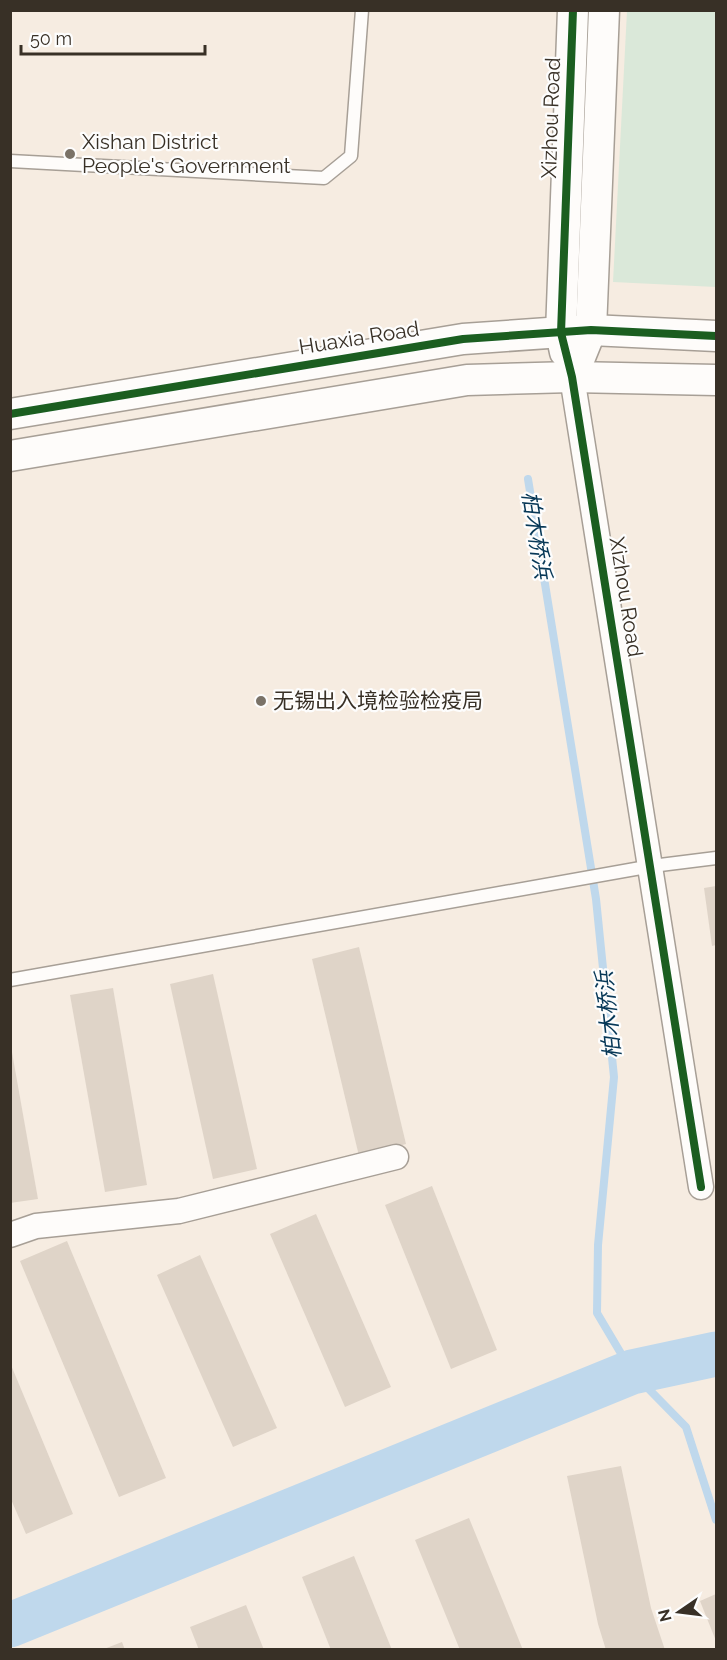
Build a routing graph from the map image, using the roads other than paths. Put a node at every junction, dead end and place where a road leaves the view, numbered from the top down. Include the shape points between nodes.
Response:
1 (362, 10) edge
2 (573, 10) edge
3 (604, 10) edge
4 (10, 161) edge
5 (591, 330) junction
6 (561, 333) junction
7 (717, 336) edge
8 (572, 377) junction
9 (717, 380) edge
10 (10, 414) edge
11 (10, 456) edge
12 (717, 858) edge
13 (652, 866) junction
14 (10, 980) edge
15 (396, 1157) dead end
16 (701, 1187) dead end
17 (10, 1235) edge

1 - 4 lane via 351,156 324,178
2 - 6 street, Xizhou Road
3 - 5 street
5 - 6 street, Huaxia Road
5 - 7 street, Huaxia Road
5 - 8 street
6 - 8 street, Xizhou Road
6 - 10 street, Huaxia Road via 463,339
8 - 9 street
8 - 11 street via 467,380
8 - 13 street, Xizhou Road
12 - 13 lane
13 - 14 lane
13 - 16 street, Xizhou Road
15 - 17 street via 179,1211 36,1226

